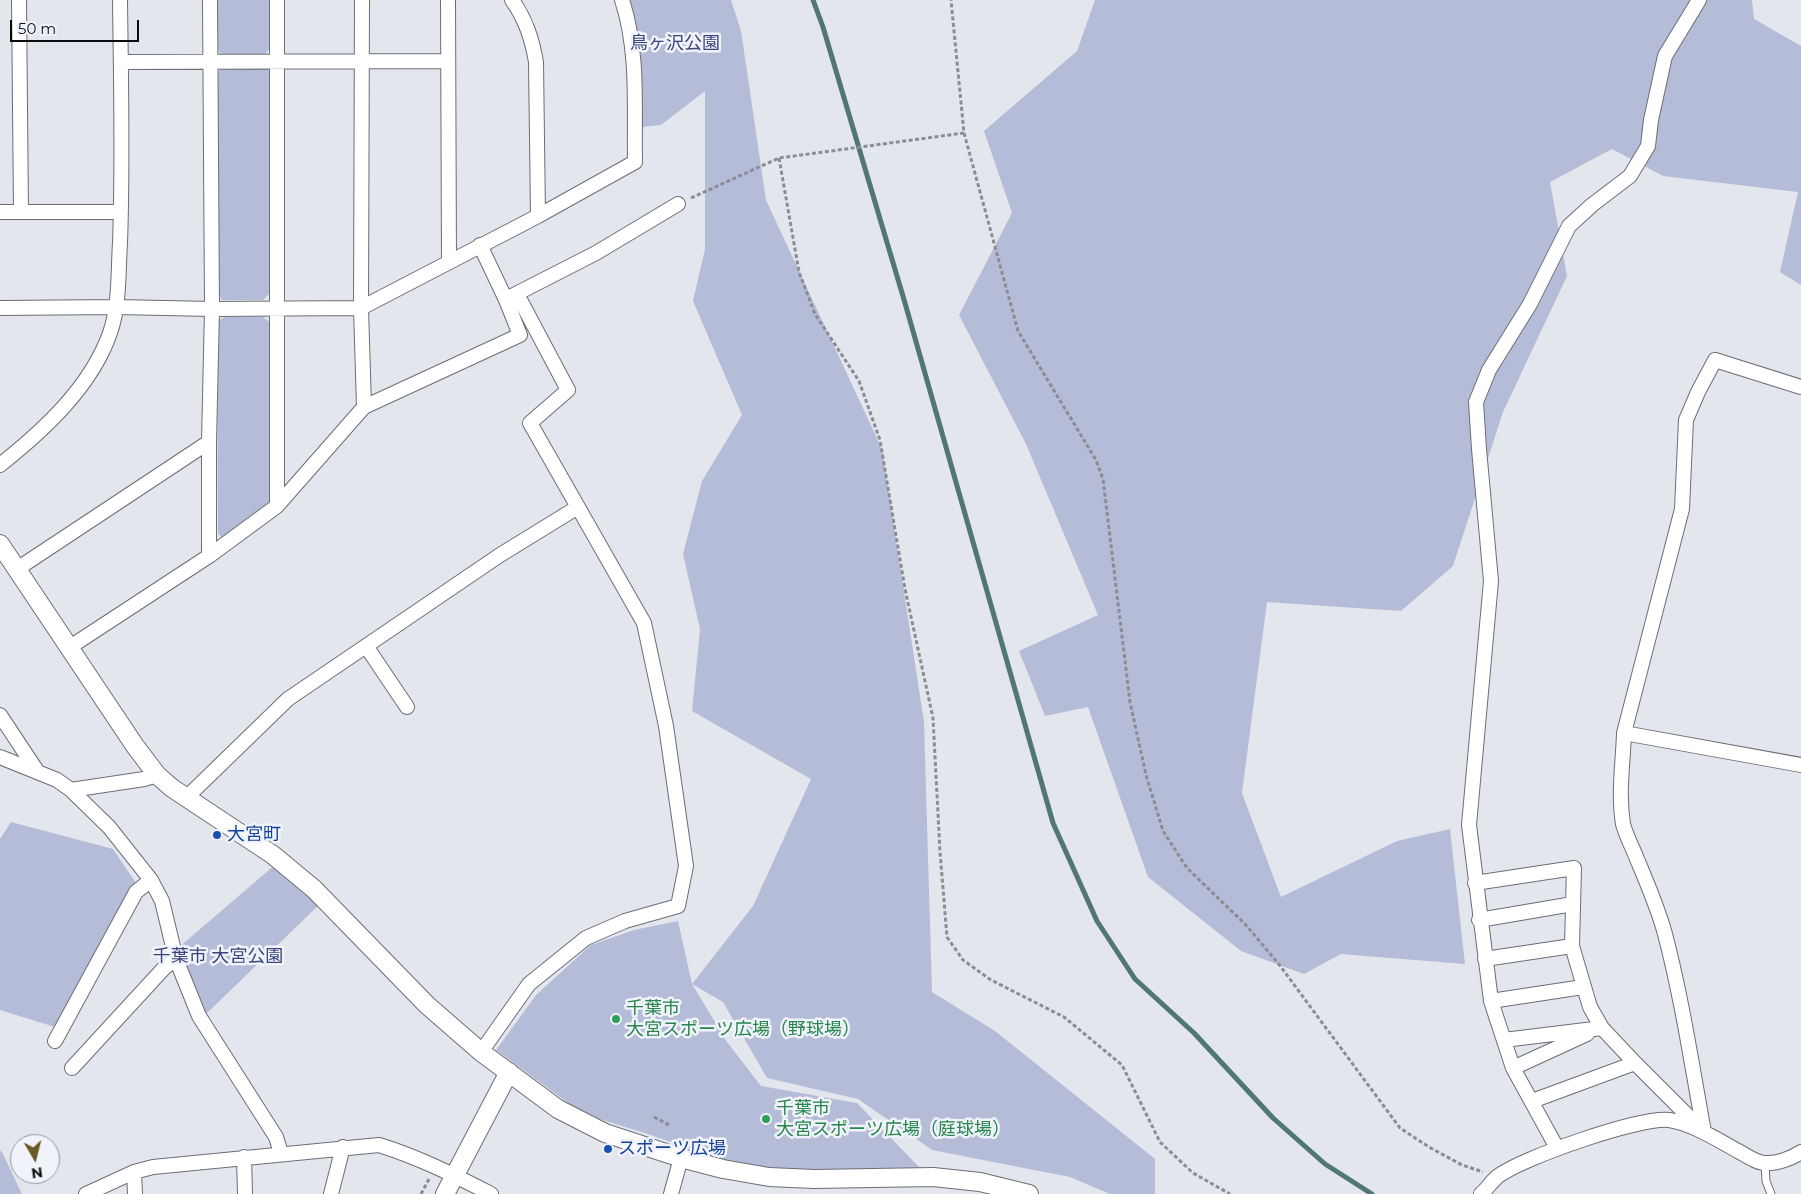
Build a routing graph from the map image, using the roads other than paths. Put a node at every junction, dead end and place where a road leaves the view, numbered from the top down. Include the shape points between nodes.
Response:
1 (19, 0) edge
2 (120, 0) edge
3 (210, 0) edge
4 (277, 0) edge
5 (362, 0) edge
6 (448, 0) edge
7 (512, 0) edge
8 (622, 0) edge
9 (1699, 0) edge
10 (362, 61) junction
11 (447, 61) junction
12 (121, 62) junction
13 (210, 62) junction
14 (277, 63) junction
15 (678, 204) road end
16 (0, 212) edge
17 (21, 212) junction
18 (121, 212) junction
19 (538, 216) junction
20 (480, 245) junction
21 (449, 262) junction
22 (511, 297) junction
23 (117, 307) junction
24 (0, 308) edge
25 (361, 308) junction
26 (212, 309) junction
27 (278, 309) junction
28 (1801, 387) edge
29 (364, 407) junction
30 (208, 442) junction
31 (0, 465) edge
32 (277, 506) junction
33 (578, 507) junction
34 (0, 544) edge
35 (209, 556) junction
36 (17, 569) junction
37 (366, 646) junction
38 (70, 647) junction
39 (407, 707) dead end
40 (0, 714) edge
41 (1624, 733) junction
42 (0, 757) edge
43 (1801, 765) edge
44 (37, 771) junction
45 (157, 775) junction
46 (71, 790) junction
47 (186, 798) junction
48 (151, 880) junction
49 (1475, 883) junction
50 (1573, 904) junction
51 (1480, 920) junction
52 (1572, 946) junction
53 (176, 959) junction
54 (1485, 960) junction
55 (1583, 987) junction
56 (1491, 1001) junction
57 (1602, 1028) junction
58 (1504, 1040) junction
59 (54, 1041) dead end
60 (481, 1052) junction
61 (1635, 1063) junction
62 (72, 1068) dead end
63 (1513, 1068) junction
64 (509, 1072) junction
65 (1532, 1101) junction
66 (1704, 1132) junction
67 (343, 1147) junction
68 (1557, 1148) junction
69 (1801, 1152) edge
70 (280, 1153) junction
71 (244, 1157) junction
72 (681, 1158) junction
73 (1765, 1164) junction
74 (134, 1172) junction
75 (455, 1175) junction
76 (86, 1194) edge
77 (135, 1194) edge
78 (245, 1194) edge
79 (331, 1194) edge
80 (444, 1194) edge
81 (491, 1194) edge
82 (671, 1194) edge
83 (1027, 1194) edge
84 (1481, 1194) edge
85 (1771, 1194) edge

1 - 17 street
2 - 12 street
3 - 13 street
4 - 14 street
5 - 10 street
6 - 11 street
7 - 19 street via 524,17 536,62
8 - 19 street via 633,51 635,162
9 - 49 street via 1665,56 1648,146 1630,176 1569,226 1530,304 1489,370 1476,402 1491,581 1469,825
10 - 11 street
10 - 14 street
10 - 25 street
11 - 21 street
12 - 13 street
12 - 18 street
13 - 14 street
13 - 26 street
14 - 27 street
15 - 22 street via 596,253
16 - 17 street
17 - 18 street
18 - 23 street
19 - 20 street
20 - 21 street
20 - 22 street
21 - 25 street
22 - 29 street via 520,335
22 - 33 street via 568,390 530,423
23 - 24 street
23 - 26 street
23 - 31 street via 110,333 81,384 45,426
25 - 27 street
25 - 29 street
26 - 27 street
26 - 30 street
27 - 32 street
28 - 41 street via 1714,360 1686,420 1682,509
29 - 32 street
30 - 35 street
30 - 36 street
32 - 35 street
33 - 37 street via 500,555
33 - 60 street via 644,623 666,726 686,866 678,906 625,921 586,938 529,984
34 - 36 street
35 - 38 street
36 - 38 street
37 - 39 street
37 - 47 street via 288,699
38 - 45 street
40 - 44 street
41 - 43 street
41 - 66 street via 1620,801 1624,826 1664,932 1683,1014
42 - 44 street
44 - 46 street
45 - 46 street
45 - 47 street
46 - 48 street via 109,827
47 - 60 street via 273,855 314,889 427,1005
48 - 53 street via 162,900
48 - 59 street via 136,892
49 - 50 street via 1574,868
49 - 51 street
50 - 51 street
50 - 52 street
51 - 54 street
52 - 54 street
52 - 55 street
53 - 62 street
53 - 70 street via 199,1016 276,1137
54 - 56 street
55 - 56 street
55 - 57 street
56 - 58 street
57 - 58 street
57 - 61 street
57 - 63 street
58 - 63 street
60 - 64 street
61 - 65 street
61 - 66 street
63 - 65 street
64 - 72 street via 558,1109 605,1133
64 - 75 street
65 - 68 street
66 - 68 street via 1670,1120 1647,1121
66 - 73 street
67 - 70 street
67 - 75 street via 379,1145
67 - 79 street
68 - 84 street via 1497,1177
69 - 73 street via 1793,1158
70 - 71 street
71 - 74 street via 153,1166
71 - 78 street
72 - 82 street
72 - 83 street via 769,1177 933,1178 980,1182
73 - 85 lane
74 - 76 street
74 - 77 street
75 - 80 street
75 - 81 street

